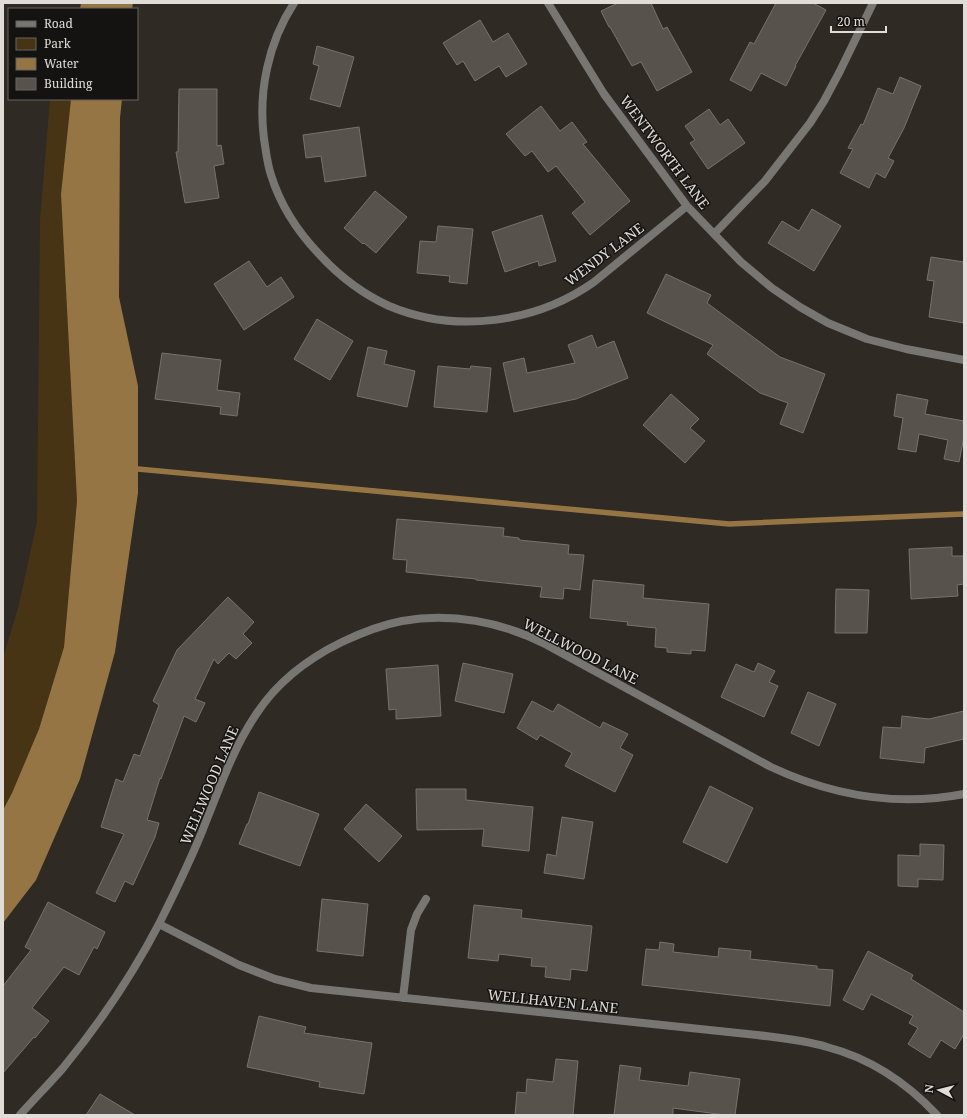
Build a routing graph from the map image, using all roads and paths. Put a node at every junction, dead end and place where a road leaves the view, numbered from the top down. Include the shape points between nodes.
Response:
1 (294, 3) edge
2 (548, 3) edge
3 (873, 3) edge
4 (687, 206) junction
5 (714, 234) junction
6 (964, 360) edge
7 (964, 794) edge
8 (426, 899) dead end
9 (159, 924) junction
10 (403, 998) junction
11 (20, 1115) edge
12 (937, 1115) edge

1 - 4 street, WENDY LANE via 275,42 264,85 263,128 271,174 287,212 311,246 337,272 375,299 389,306 443,320 485,321 520,315 551,305 583,290
2 - 4 street, WENTWORTH LANE via 604,94
3 - 5 street via 840,71 810,123 765,181
4 - 5 street, WENTWORTH LANE
5 - 6 street, WENTWORTH LANE via 741,262 772,288 828,322 867,339
7 - 9 street, WELLWOOD LANE via 941,798 903,799 861,796 826,788 772,767 545,644 520,633 493,624 466,620 426,618 402,621 364,632 321,653 294,672 269,696 238,746 200,838
8 - 10 street via 411,930
9 - 10 street, WELLHAVEN LANE via 239,965 275,979 311,988
9 - 11 street, WELLWOOD LANE via 118,994 100,1019 62,1069
10 - 12 street, WELLHAVEN LANE via 807,1042 828,1047 866,1062 899,1081

